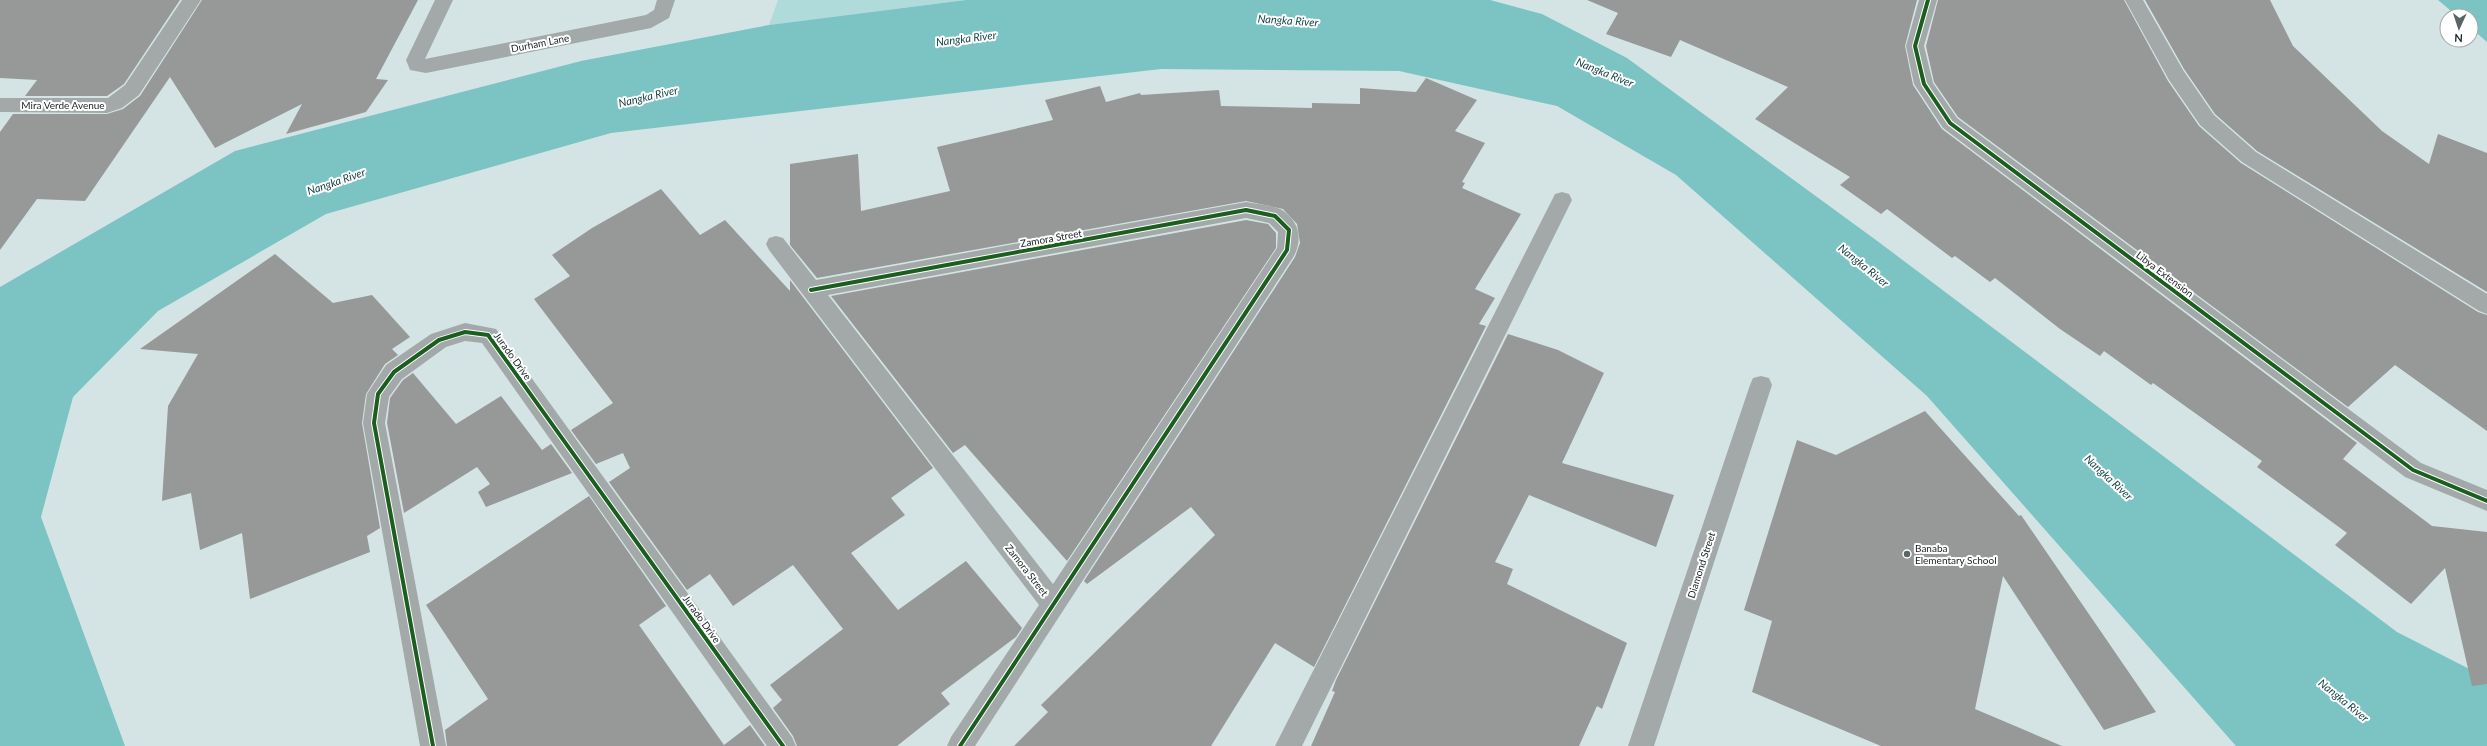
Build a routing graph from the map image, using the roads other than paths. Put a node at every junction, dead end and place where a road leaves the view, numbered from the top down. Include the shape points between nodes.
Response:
1 (192, 0) edge
2 (444, 0) edge
3 (1928, 0) edge
4 (2134, 0) edge
5 (664, 7) edge
6 (0, 105) edge
7 (1562, 200) dead end
8 (776, 244) dead end
9 (811, 290) junction
10 (2487, 305) edge
11 (1761, 385) dead end
12 (2487, 501) edge
13 (1052, 602) junction
14 (433, 746) edge
15 (784, 746) edge
16 (960, 746) edge
17 (1288, 746) edge
18 (1641, 746) edge

1 - 6 street, Mira Verde Avenue via 132,90 115,103 107,106
2 - 5 street, Durham Lane via 415,60 417,65 426,66 651,21
3 - 12 street, Libya Extension via 1915,46 1924,84 1950,123 2413,470
4 - 10 street via 2176,75 2207,120 2243,151
7 - 17 street
8 - 9 street, Zamora Street
9 - 13 street, Zamora Street
9 - 13 street, Zamora Street via 1246,210 1275,216 1289,230 1287,250
11 - 18 street, Diamond Street
13 - 16 street
14 - 15 street, Jurado Drive via 374,422 378,394 394,372 439,340 464,332 488,335

